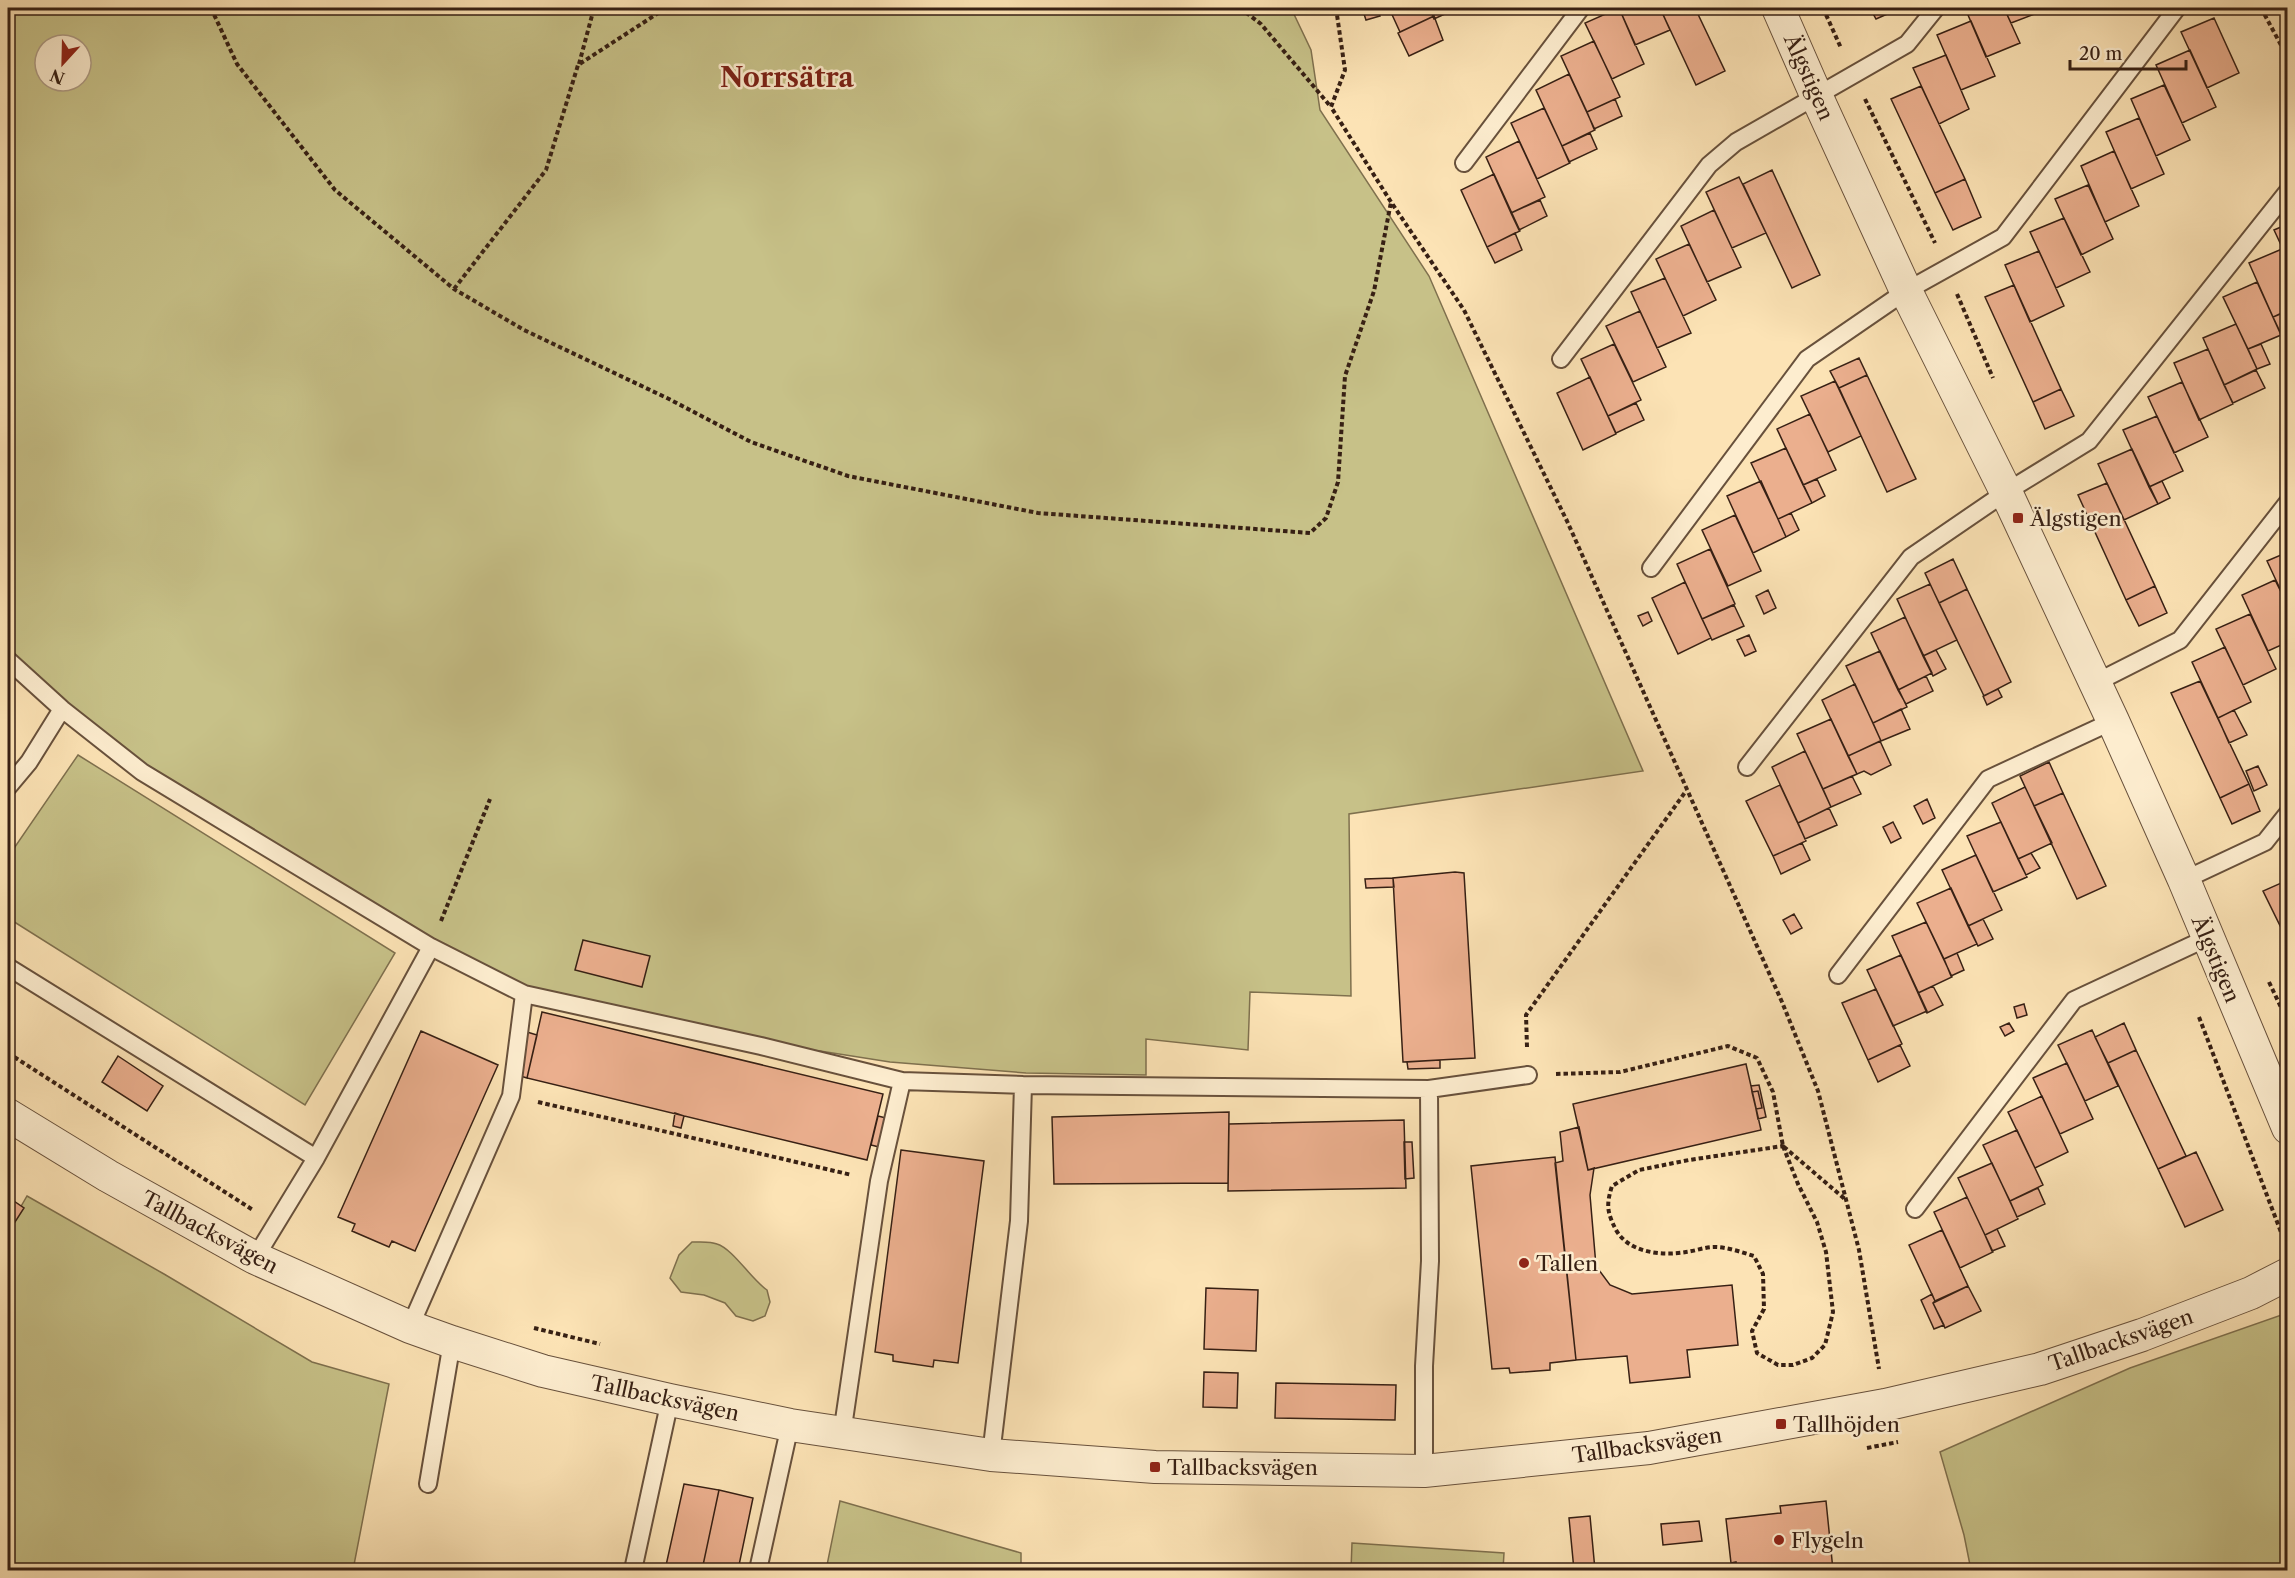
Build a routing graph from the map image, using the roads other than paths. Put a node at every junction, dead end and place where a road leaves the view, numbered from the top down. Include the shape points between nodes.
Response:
1 (1581, 8) edge
2 (1778, 8) edge
3 (1936, 8) edge
4 (2177, 8) edge
5 (1816, 95) junction
6 (1464, 163) dead end
7 (2288, 191) edge
8 (1906, 291) junction
9 (1561, 360) dead end
10 (2006, 492) junction
11 (2288, 502) edge
12 (1651, 568) dead end
13 (8, 660) edge
14 (2095, 684) junction
15 (62, 709) junction
16 (2113, 721) junction
17 (1747, 767) dead end
18 (8, 787) edge
19 (2288, 813) edge
20 (2184, 880) junction
21 (2207, 938) junction
22 (431, 947) junction
23 (8, 967) edge
24 (1838, 975) dead end
25 (524, 994) junction
26 (1528, 1075) road end
27 (902, 1081) junction
28 (1023, 1084) junction
29 (1429, 1089) junction
30 (2281, 1091) edge
31 (8, 1115) edge
32 (2288, 1128) edge
33 (316, 1158) junction
34 (1916, 1209) dead end
35 (255, 1258) junction
36 (2288, 1274) edge
37 (410, 1327) junction
38 (452, 1342) junction
39 (670, 1400) junction
40 (790, 1425) junction
41 (842, 1434) junction
42 (991, 1455) junction
43 (1424, 1471) junction
44 (428, 1484) dead end
45 (633, 1570) edge
46 (758, 1570) edge

1 - 6 lane
2 - 5 street, Älgstigen
3 - 5 lane via 1907,44
4 - 8 lane via 2003,237
5 - 8 street, Älgstigen
5 - 9 lane via 1736,142 1709,165
7 - 10 lane via 2089,441
8 - 10 street, Älgstigen
8 - 12 lane via 1807,359
10 - 14 street, Älgstigen
10 - 17 lane via 1911,557
11 - 14 lane via 2180,640
13 - 15 lane
14 - 16 street, Älgstigen
15 - 18 lane via 29,762
15 - 22 lane via 142,772
16 - 20 street, Älgstigen
16 - 24 lane via 1988,779
19 - 20 lane via 2265,842
20 - 21 street, Älgstigen
21 - 30 street, Älgstigen
21 - 34 lane via 2074,1000
22 - 25 lane
22 - 33 lane
23 - 33 lane
25 - 27 lane
25 - 37 lane via 511,1096
26 - 29 lane
27 - 28 lane
27 - 41 lane via 879,1181
28 - 29 lane
28 - 42 lane via 1019,1221
29 - 43 lane via 1430,1262 1424,1366
30 - 32 street, Älgstigen
31 - 35 street, Tallbacksvägen
33 - 35 lane
35 - 37 street, Tallbacksvägen
36 - 43 street, Tallbacksvägen via 2251,1293 2131,1339 2040,1369 1885,1405 1649,1448
37 - 38 street, Tallbacksvägen
38 - 39 street, Tallbacksvägen via 543,1371
38 - 44 lane
39 - 40 street, Tallbacksvägen
39 - 45 lane
40 - 41 street, Tallbacksvägen
40 - 46 lane
41 - 42 street, Tallbacksvägen
42 - 43 street, Tallbacksvägen via 1155,1467

